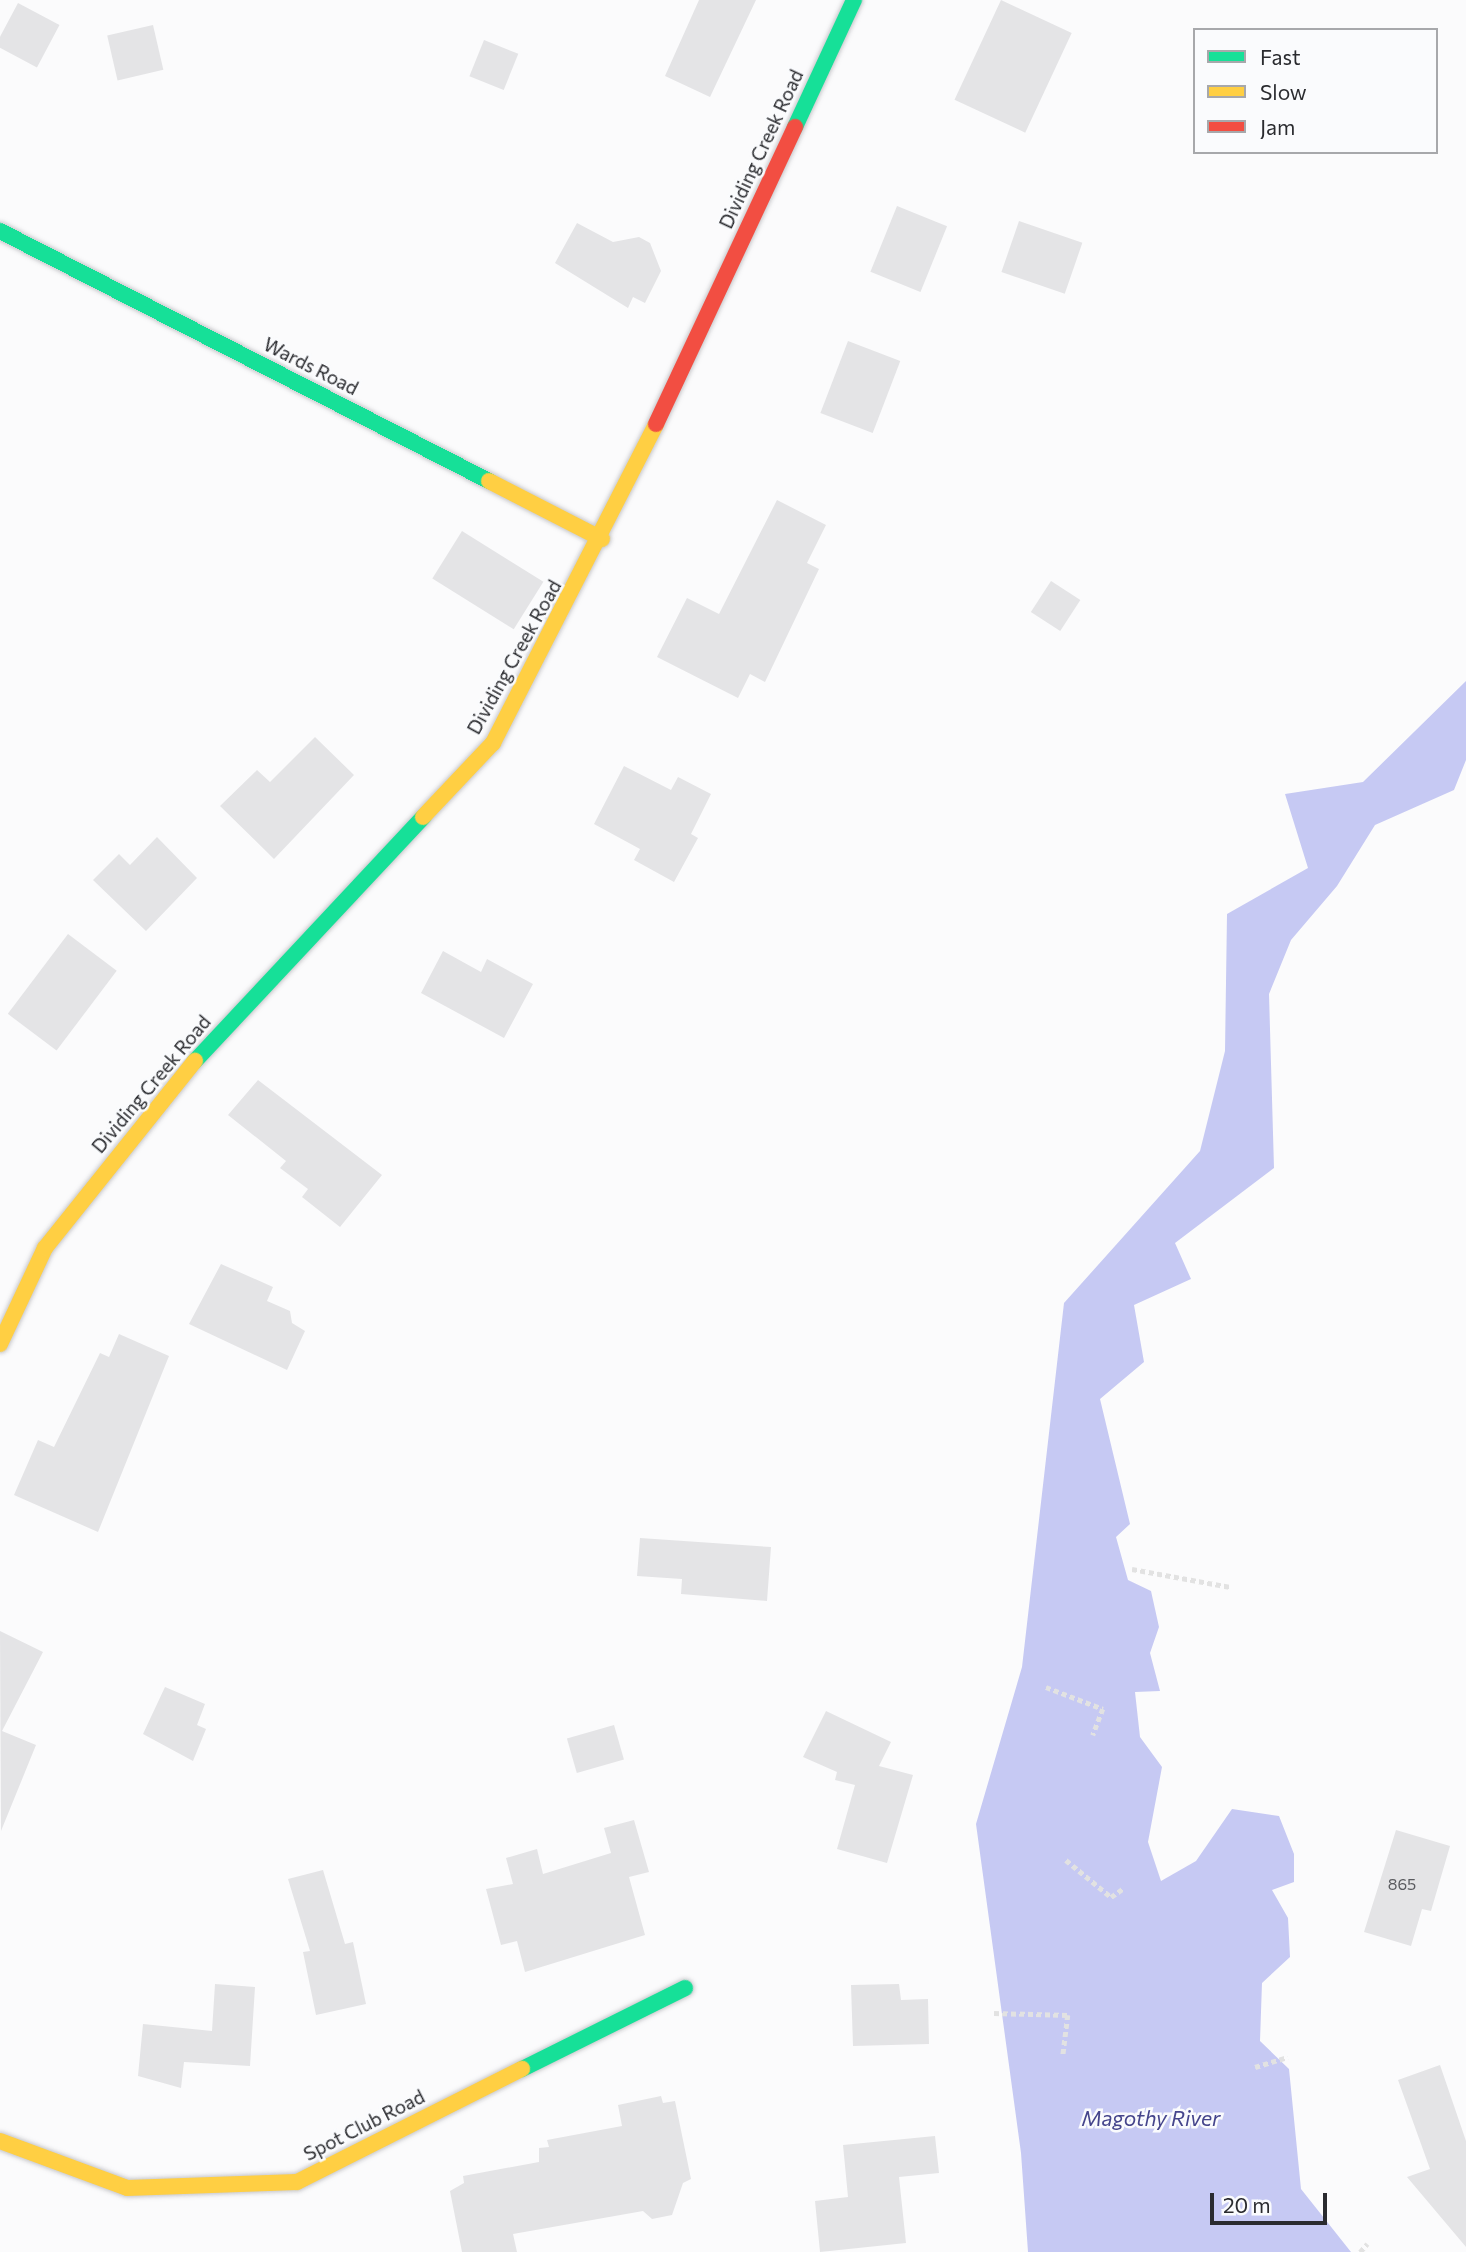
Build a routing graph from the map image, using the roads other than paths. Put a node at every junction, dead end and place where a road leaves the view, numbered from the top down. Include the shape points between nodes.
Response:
1 (854, 0) edge
2 (0, 231) edge
3 (602, 539) junction
4 (0, 1344) edge
5 (685, 1987) dead end
6 (0, 2141) edge

1 - 3 street, Dividing Creek Road
2 - 3 street, Wards Road
3 - 4 street, Dividing Creek Road via 493,743 207,1045 45,1248
5 - 6 street, Spot Club Road via 297,2182 127,2188

